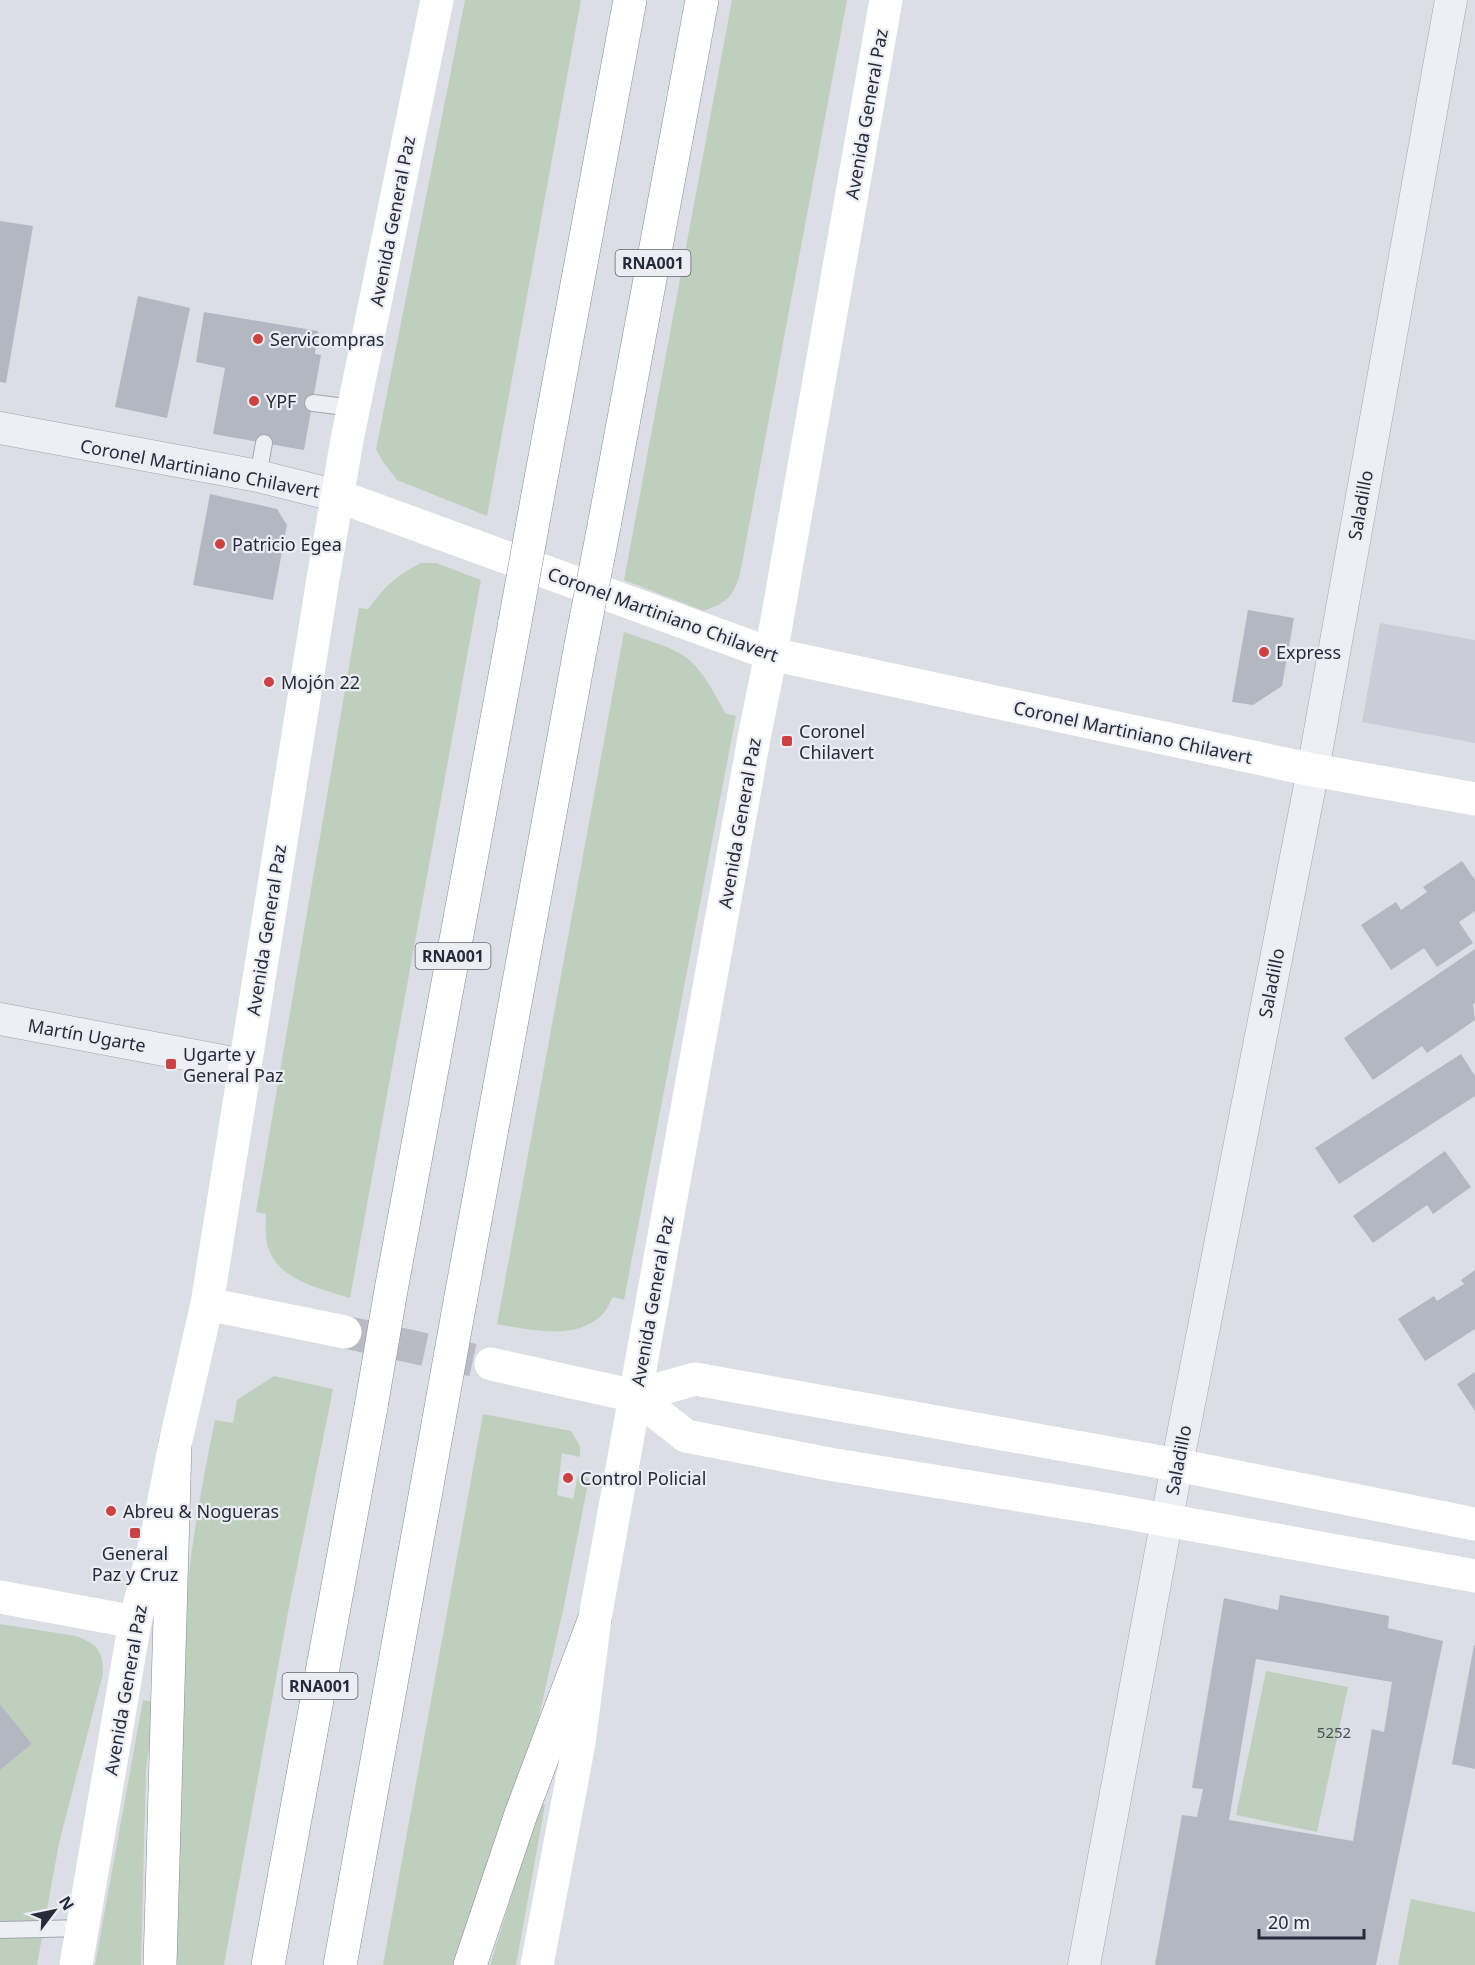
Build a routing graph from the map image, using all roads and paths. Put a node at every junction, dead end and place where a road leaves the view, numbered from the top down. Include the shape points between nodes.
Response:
1 (437, 0) edge
2 (630, 0) edge
3 (702, 0) edge
4 (886, 0) edge
5 (1450, 0) edge
6 (1466, 0) edge
7 (1475, 2) edge
8 (313, 403) dead end
9 (354, 408) junction
10 (0, 428) edge
11 (264, 443) dead end
12 (258, 476) junction
13 (338, 496) junction
14 (771, 654) junction
15 (1313, 770) junction
16 (1475, 799) edge
17 (0, 1019) edge
18 (244, 1065) junction
19 (207, 1304) junction
20 (345, 1332) tunnel mouth
21 (491, 1364) tunnel mouth
22 (635, 1396) junction
23 (175, 1444) junction
24 (1177, 1465) junction
25 (1167, 1520) junction
26 (1475, 1524) edge
27 (1475, 1576) edge
28 (0, 1597) edge
29 (596, 1618) junction
30 (135, 1622) junction
31 (84, 1928) junction
32 (0, 1930) edge
33 (76, 1965) edge
34 (160, 1965) edge
35 (268, 1965) edge
36 (340, 1965) edge
37 (470, 1965) edge
38 (537, 1965) edge
39 (1084, 1965) edge

1 - 9 main road, Avenida General Paz
2 - 35 main road, RNA001, bridge
3 - 36 main road, RNA001, bridge
4 - 14 main road, Avenida General Paz
5 - 15 street, Saladillo
6 - 7 street
8 - 9 lane
9 - 13 main road, Avenida General Paz
10 - 12 street, Coronel Martiniano Chilavert
11 - 12 lane
12 - 13 street, Coronel Martiniano Chilavert
13 - 14 main road, Coronel Martiniano Chilavert
13 - 18 main road, Avenida General Paz
14 - 15 main road, Coronel Martiniano Chilavert
14 - 22 main road, Avenida General Paz
15 - 16 main road, Coronel Martiniano Chilavert
15 - 24 street, Saladillo
17 - 18 street, Martín Ugarte
18 - 19 main road, Avenida General Paz
19 - 20 main road
19 - 23 main road, Avenida General Paz
21 - 22 main road
22 - 24 main road via 695,1379
22 - 25 main road via 686,1436
22 - 29 main road, Avenida General Paz
23 - 30 main road, Avenida General Paz
23 - 34 main road
24 - 25 street, Saladillo
24 - 26 main road
25 - 27 main road
25 - 39 street, Saladillo
28 - 30 main road
29 - 37 main road via 521,1814
29 - 38 main road, Avenida General Paz via 579,1743
30 - 31 main road, Avenida General Paz
31 - 32 lane
31 - 33 main road, Avenida General Paz

